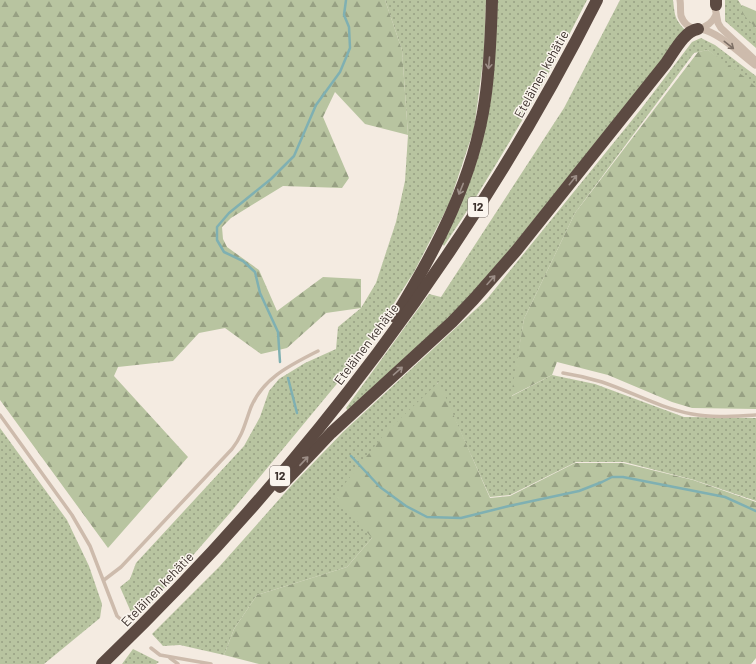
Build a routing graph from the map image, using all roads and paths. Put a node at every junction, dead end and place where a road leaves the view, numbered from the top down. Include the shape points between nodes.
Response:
1 (492, 0) edge
2 (597, 0) edge
3 (680, 0) edge
4 (715, 5) edge
5 (699, 29) junction
6 (756, 61) edge
7 (756, 66) edge
8 (318, 351) dead end
9 (563, 373) dead end
10 (341, 402) junction
11 (0, 415) edge
12 (756, 415) edge
13 (217, 548) junction
14 (104, 580) junction
15 (124, 623) dead end
16 (151, 648) dead end
17 (169, 657) junction
18 (102, 664) edge
19 (178, 664) edge
20 (211, 664) edge

1 -> 10 highway via 485,101 478,135 462,186 412,289
2 - 10 highway, Eteläinen kehätie / 12 via 538,111 492,186 439,267
3 - 5 street via 681,16 688,25
4 - 5 street via 710,24
4 - 6 street via 718,24
5 -> 7 street via 719,37
13 -> 5 highway via 265,503 337,427 474,299 551,208 684,38 693,30
8 - 14 lane via 286,367 269,380 256,398 243,432 232,449 121,567
9 - 12 lane via 603,382 692,414
10 - 13 highway, Eteläinen kehätie / 12
11 - 14 lane via 72,515 90,546
13 - 18 highway, Eteläinen kehätie / 12
14 - 15 lane via 117,616
16 - 17 lane via 160,655
17 - 19 lane
17 - 20 lane

